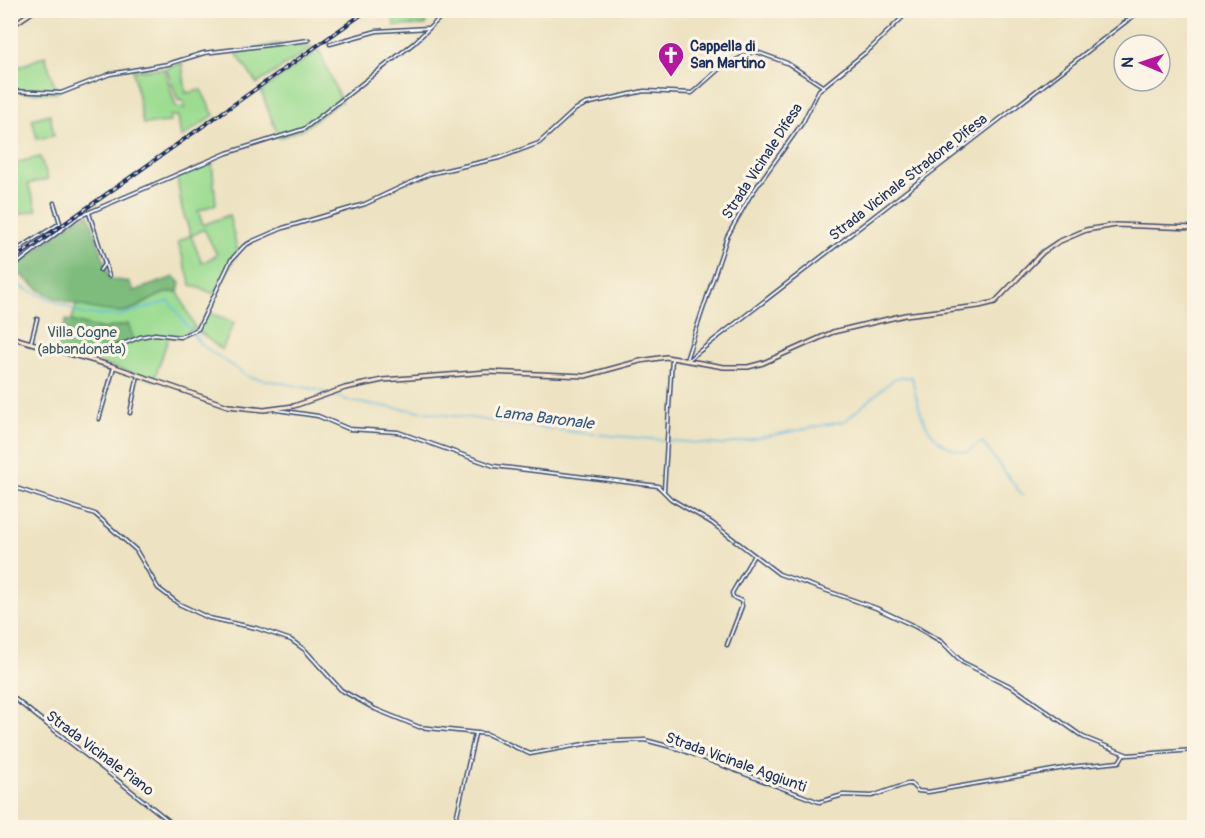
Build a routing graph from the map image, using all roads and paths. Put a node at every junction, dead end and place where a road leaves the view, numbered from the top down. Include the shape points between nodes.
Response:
1 (35, 10) edge
2 (448, 10) edge
3 (910, 10) edge
4 (1141, 10) edge
5 (10, 27) edge
6 (429, 28) junction
7 (309, 40) dead end
8 (330, 44) dead end
9 (824, 87) junction
10 (10, 91) edge
11 (54, 203) dead end
12 (89, 213) junction
13 (1194, 228) edge
14 (10, 254) edge
15 (105, 263) junction
16 (10, 268) edge
17 (100, 270) dead end
18 (108, 276) dead end
19 (37, 319) dead end
20 (10, 337) edge
21 (31, 342) junction
22 (672, 358) junction
23 (87, 359) junction
24 (687, 360) junction
25 (114, 367) junction
26 (138, 375) junction
27 (277, 410) junction
28 (130, 413) dead end
29 (99, 419) dead end
30 (10, 486) edge
31 (664, 492) junction
32 (754, 555) junction
33 (727, 645) dead end
34 (10, 694) edge
35 (476, 733) junction
36 (1194, 750) edge
37 (1125, 754) junction
38 (178, 828) edge
39 (454, 828) edge

1 - 5 main road
2 - 6 street
3 - 9 street, Strada Vicinale Difesa
4 - 24 street, Strada Vicinale Stradone Difesa
6 - 8 street via 377,31
6 - 12 street via 414,44 304,129 227,153
7 - 10 street via 204,53 110,74 61,93
9 - 23 street via 787,63 754,51 719,69 692,93 644,91 586,104 539,143 499,158 429,174 365,204 252,241 231,260 197,330 180,338 155,333
9 - 24 street, Strada Vicinale Difesa via 729,232
11 - 14 street via 60,223
12 - 15 street
12 - 16 street via 78,217
13 - 24 main road via 1093,228 1048,249 1005,295 989,304 905,315 833,332 748,367
15 - 17 street
15 - 18 street
19 - 21 street
20 - 21 main road
21 - 23 main road
22 - 24 main road
22 - 27 main road via 652,358 585,376 488,372 382,380
22 - 31 street
23 - 25 main road
25 - 26 main road
25 - 29 street
26 - 27 main road via 228,406
26 - 28 street
27 - 31 street via 318,416 349,429 398,432 494,466 655,485
30 - 35 street, Strada Vicinale Aggiunti via 95,514 136,549 158,588 173,600 209,618 291,640 305,650 338,688 367,705 424,729
31 - 32 street
32 - 33 street via 732,594 742,606
32 - 37 street via 783,576 910,624 942,642 965,664 1014,688 1083,737
34 - 38 street, Strada Vicinale Piano
35 - 37 street, Strada Vicinale Aggiunti via 492,736 530,754 595,742 645,740 819,802 843,795 872,795 907,784 928,792 1119,762
35 - 39 street
36 - 37 street

